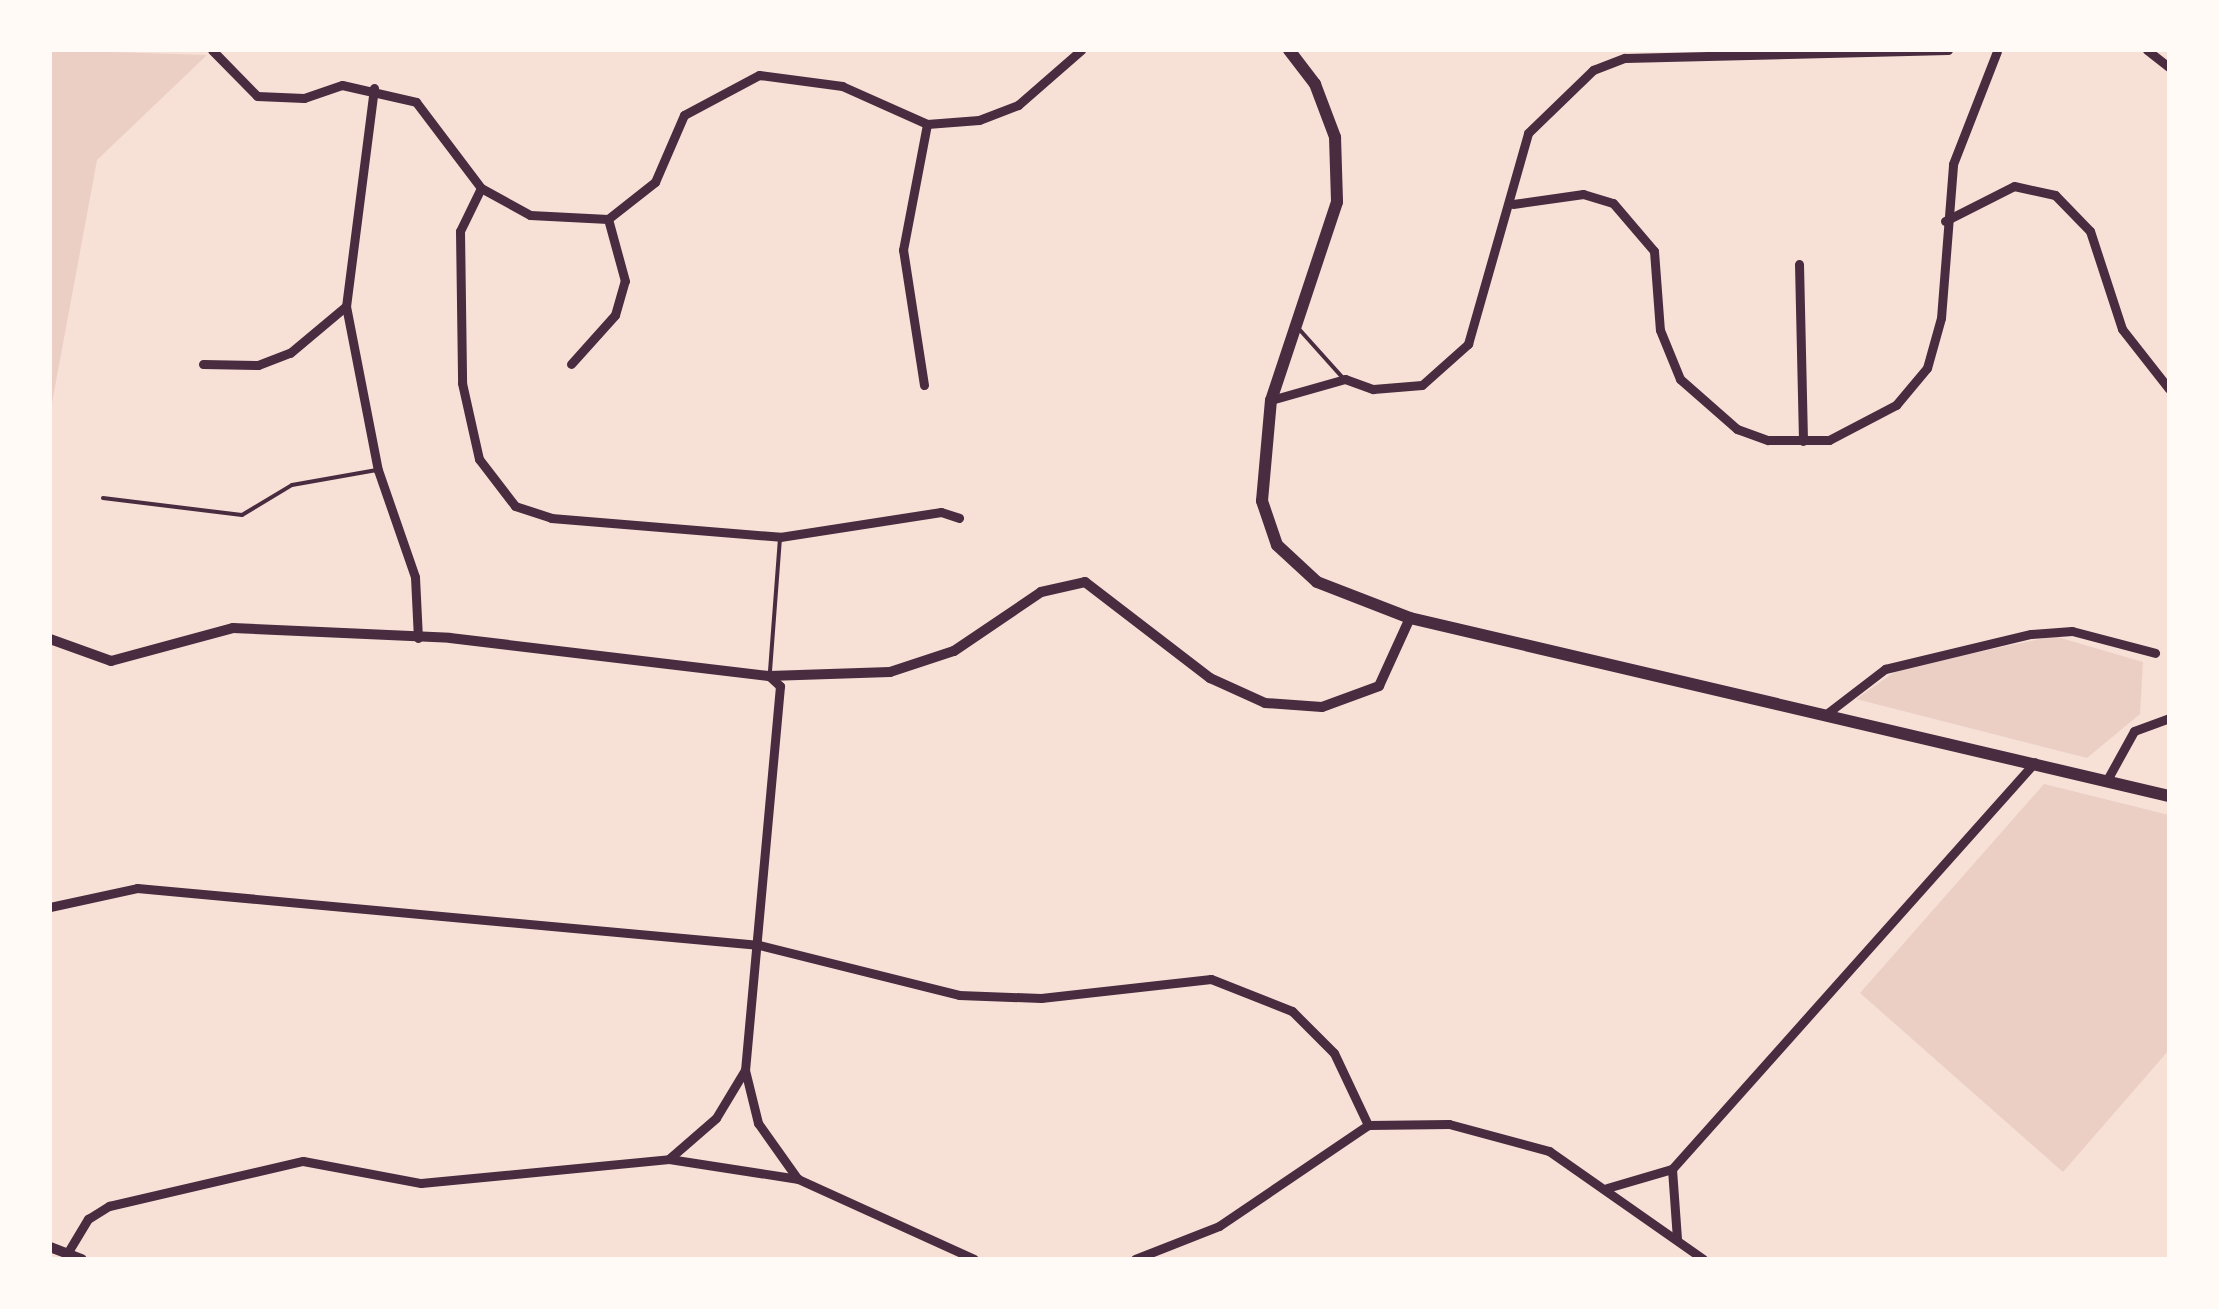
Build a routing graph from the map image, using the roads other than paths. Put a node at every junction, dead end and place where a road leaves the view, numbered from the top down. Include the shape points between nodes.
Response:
1 (212, 50) edge
2 (1081, 50) edge
3 (1289, 50) edge
4 (1948, 50) edge
5 (1996, 50) edge
6 (2147, 50) edge
7 (2169, 67) edge
8 (374, 88) junction
9 (927, 124) junction
10 (481, 188) junction
11 (1514, 204) junction
12 (608, 220) junction
13 (1944, 220) junction
14 (1799, 264) dead end
15 (346, 306) junction
16 (1296, 326) junction
17 (203, 364) dead end
18 (571, 364) dead end
19 (1344, 379) junction
20 (924, 385) dead end
21 (2169, 389) edge
22 (1270, 400) junction
23 (1803, 441) junction
24 (378, 470) junction
25 (104, 498) dead end
26 (959, 518) dead end
27 (780, 536) junction
28 (1410, 618) junction
29 (418, 638) junction
30 (50, 639) edge
31 (2155, 653) dead end
32 (769, 676) junction
33 (1825, 715) junction
34 (2169, 718) edge
35 (2034, 762) junction
36 (2108, 780) junction
37 (2169, 796) edge
38 (50, 907) edge
39 (759, 945) junction
40 (745, 1070) junction
41 (1368, 1126) junction
42 (670, 1159) junction
43 (1672, 1168) junction
44 (798, 1179) junction
45 (1607, 1188) junction
46 (1677, 1239) junction
47 (50, 1247) edge
48 (68, 1252) junction
49 (82, 1259) edge
50 (974, 1259) edge
51 (1135, 1259) edge
52 (1704, 1259) edge

1 - 8 street via 257,96
2 - 9 street via 1018,105
3 - 16 main road via 1316,84 1335,137 1337,186
4 - 11 street via 1625,58 1545,109 1516,166
5 - 13 street via 1953,164
6 - 7 street
8 - 10 street via 420,106
8 - 15 street
9 - 12 street via 842,86 760,75 684,115 655,182
9 - 20 street via 903,250
10 - 12 street via 530,215
10 - 27 street via 460,231 455,306 462,382 491,484 515,506 552,518
11 - 19 street via 1468,344 1422,385 1372,389
11 - 23 street via 1584,194 1632,218 1654,251 1660,330 1680,379 1737,429
12 - 18 street via 624,281 616,315
13 - 21 street via 2014,186 2055,195 2090,231 2122,329
13 - 23 street via 1940,318 1927,368 1866,427
14 - 23 street
15 - 17 street via 290,353 258,365
15 - 24 street
16 - 19 lane
16 - 22 main road
19 - 22 street
22 - 28 main road via 1262,501 1277,545 1341,596
24 - 25 lane via 292,486 242,514
24 - 29 street via 415,577
26 - 27 street via 941,512
27 - 32 lane
28 - 32 street via 1379,686 1355,702 1322,706 1265,703 1210,678 1084,582 1041,592 954,651 890,672
28 - 33 main road
29 - 30 street via 233,628 111,661
29 - 32 street
31 - 33 street via 2072,631 2030,634 1884,669
32 - 39 street via 780,686
33 - 35 main road
34 - 36 street via 2134,731
35 - 36 main road
35 - 43 street
36 - 37 main road
38 - 39 street via 137,888
39 - 40 street
39 - 41 street via 958,995 1041,998 1177,978 1251,990 1292,1010 1334,1053
40 - 42 street via 716,1118
40 - 44 street via 758,1123
41 - 45 street via 1500,1131
41 - 51 street via 1219,1226
42 - 44 street
42 - 48 street via 421,1183 303,1160 109,1206 88,1220
43 - 45 street
43 - 46 street
44 - 50 street
45 - 46 street
46 - 52 street
47 - 48 street
48 - 49 street

